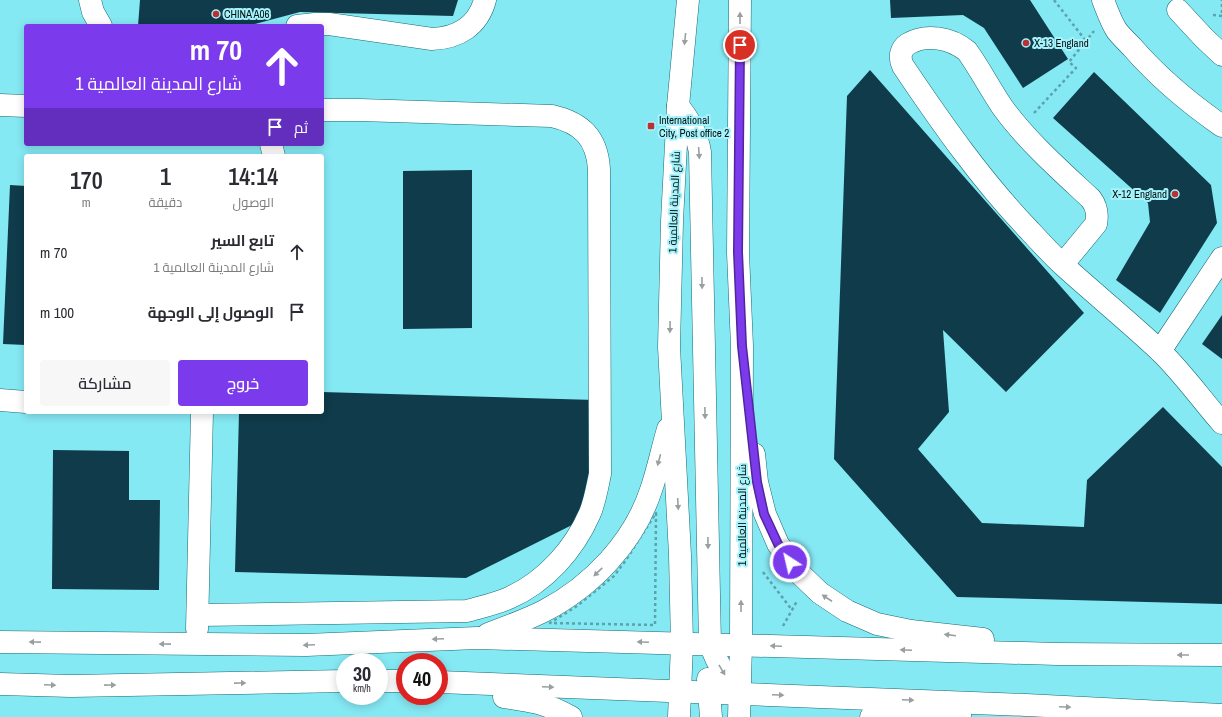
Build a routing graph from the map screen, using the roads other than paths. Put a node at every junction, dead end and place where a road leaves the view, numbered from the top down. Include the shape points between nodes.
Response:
1 (90, 0) edge
2 (485, 0) edge
3 (688, 0) edge
4 (740, 0) edge
5 (1105, 7) edge
6 (1178, 10) dead end
7 (101, 24) edge
8 (324, 24) edge
9 (1222, 55) edge
10 (0, 105) edge
11 (24, 106) edge
12 (678, 106) junction
13 (324, 110) edge
14 (1222, 126) edge
15 (1222, 258) edge
16 (1063, 264) junction
17 (742, 346) junction
18 (1160, 351) junction
19 (0, 400) edge
20 (24, 402) edge
21 (673, 409) junction
22 (202, 414) edge
23 (1222, 424) edge
24 (198, 615) junction
25 (477, 638) junction
26 (0, 642) edge
27 (197, 644) junction
28 (682, 644) junction
29 (710, 644) junction
30 (741, 645) junction
31 (1057, 654) junction
32 (1222, 655) edge
33 (336, 681) edge
34 (448, 682) edge
35 (0, 684) edge
36 (681, 692) junction
37 (448, 693) edge
38 (710, 693) junction
39 (740, 693) junction
40 (1026, 705) junction
41 (1222, 715) edge
42 (571, 717) edge
43 (679, 717) edge
44 (711, 717) edge
45 (739, 717) edge
46 (871, 717) edge

1 - 7 street via 93,12
2 - 8 street via 478,17 471,25 462,32 443,38 432,39
3 -> 12 street, شارع المدينة العالمية 1
17 -> 4 street, شارع المدينة العالمية 1 via 738,252
5 - 14 street via 1117,30 1143,60 1172,87
6 - 9 street
10 - 11 street
12 -> 21 street, شارع المدينة العالمية 1 via 669,347
12 -> 29 street via 693,128 700,152
13 - 24 street via 552,116 577,125 594,144 599,170 600,474 596,494 582,530 559,562 527,588 490,605 467,611
15 - 18 street
16 - 16 street via 997,194 938,118 903,66 901,56 905,46 924,37 952,42 967,51 1020,129 1095,204 1098,217 1096,224
16 - 18 street
30 -> 17 street, شارع المدينة العالمية 1
31 -> 17 street via 984,639 911,631 877,624 847,611 820,593 801,575 778,544 764,514 757,482
18 - 23 street
19 - 20 street
21 -> 25 street via 651,491 635,524 614,555 584,585 565,599 522,621
21 -> 28 street, شارع المدينة العالمية 1
22 - 24 street
24 - 27 street
25 -> 27 street via 306,645
28 -> 25 street
27 -> 26 street
28 - 29 street
28 - 36 street, شارع المدينة العالمية 1
28 - 38 street via 691,649 703,664 710,683
29 - 30 street
29 -> 39 street via 722,670
31 -> 30 street
30 - 39 street, شارع المدينة العالمية 1
32 -> 31 street
35 -> 33 street via 71,686
34 -> 36 street
36 - 38 street
36 - 43 street
37 - 42 street via 526,700 557,709
38 - 39 street
38 - 44 street
39 -> 40 street
39 - 45 street
40 -> 41 street
40 - 46 street via 948,716

